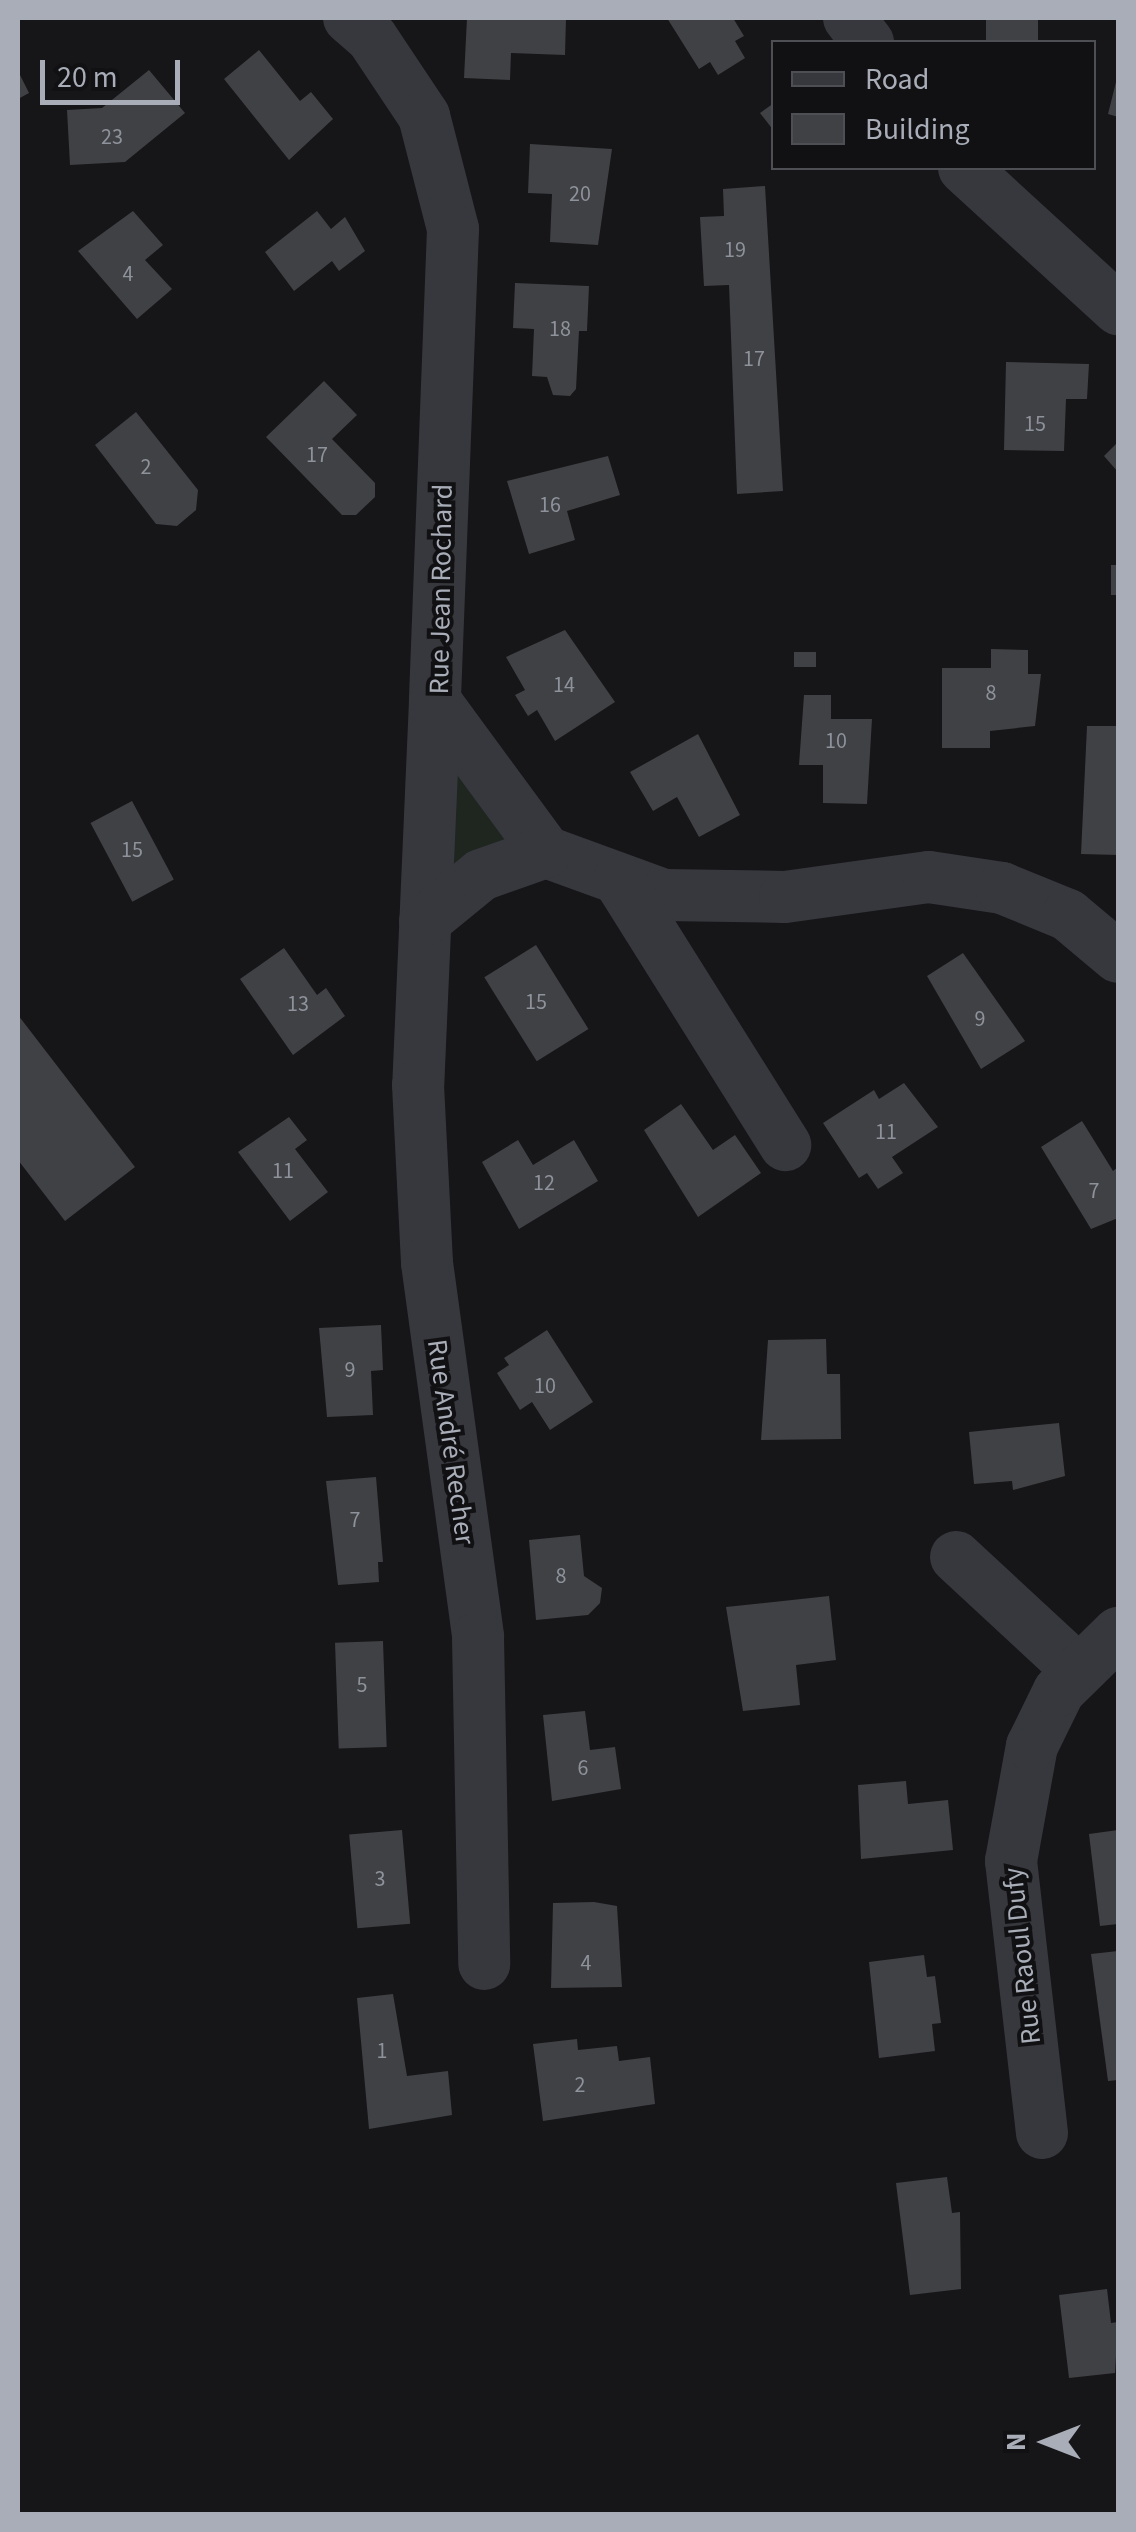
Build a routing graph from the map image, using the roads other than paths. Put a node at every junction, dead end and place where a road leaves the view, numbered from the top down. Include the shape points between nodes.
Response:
1 (349, 18) edge
2 (849, 18) edge
3 (866, 40) edge
4 (966, 170) edge
5 (1118, 309) edge
6 (436, 701) junction
7 (546, 852) junction
8 (618, 880) junction
9 (425, 920) junction
10 (1118, 957) edge
11 (786, 1145) dead end
12 (956, 1557) dead end
13 (1118, 1633) edge
14 (1078, 1670) junction
15 (484, 1964) dead end
16 (1042, 2133) dead end

1 - 6 street, Rue Jean Rochard via 372,38 424,116 453,228
2 - 3 street
4 - 5 street
6 - 7 street, Rue Jean Rochard
6 - 9 street, Rue André Recher
7 - 8 street
7 - 9 street via 481,875
8 - 10 street via 664,895 721,898 947,880 1002,888 1068,914
8 - 11 street
9 - 15 street, Rue André Recher via 418,1085 426,1243 478,1637
12 - 14 street
13 - 14 street, Rue Raoul Dufy
14 - 16 street, Rue Raoul Dufy via 1032,1746 1010,1861

